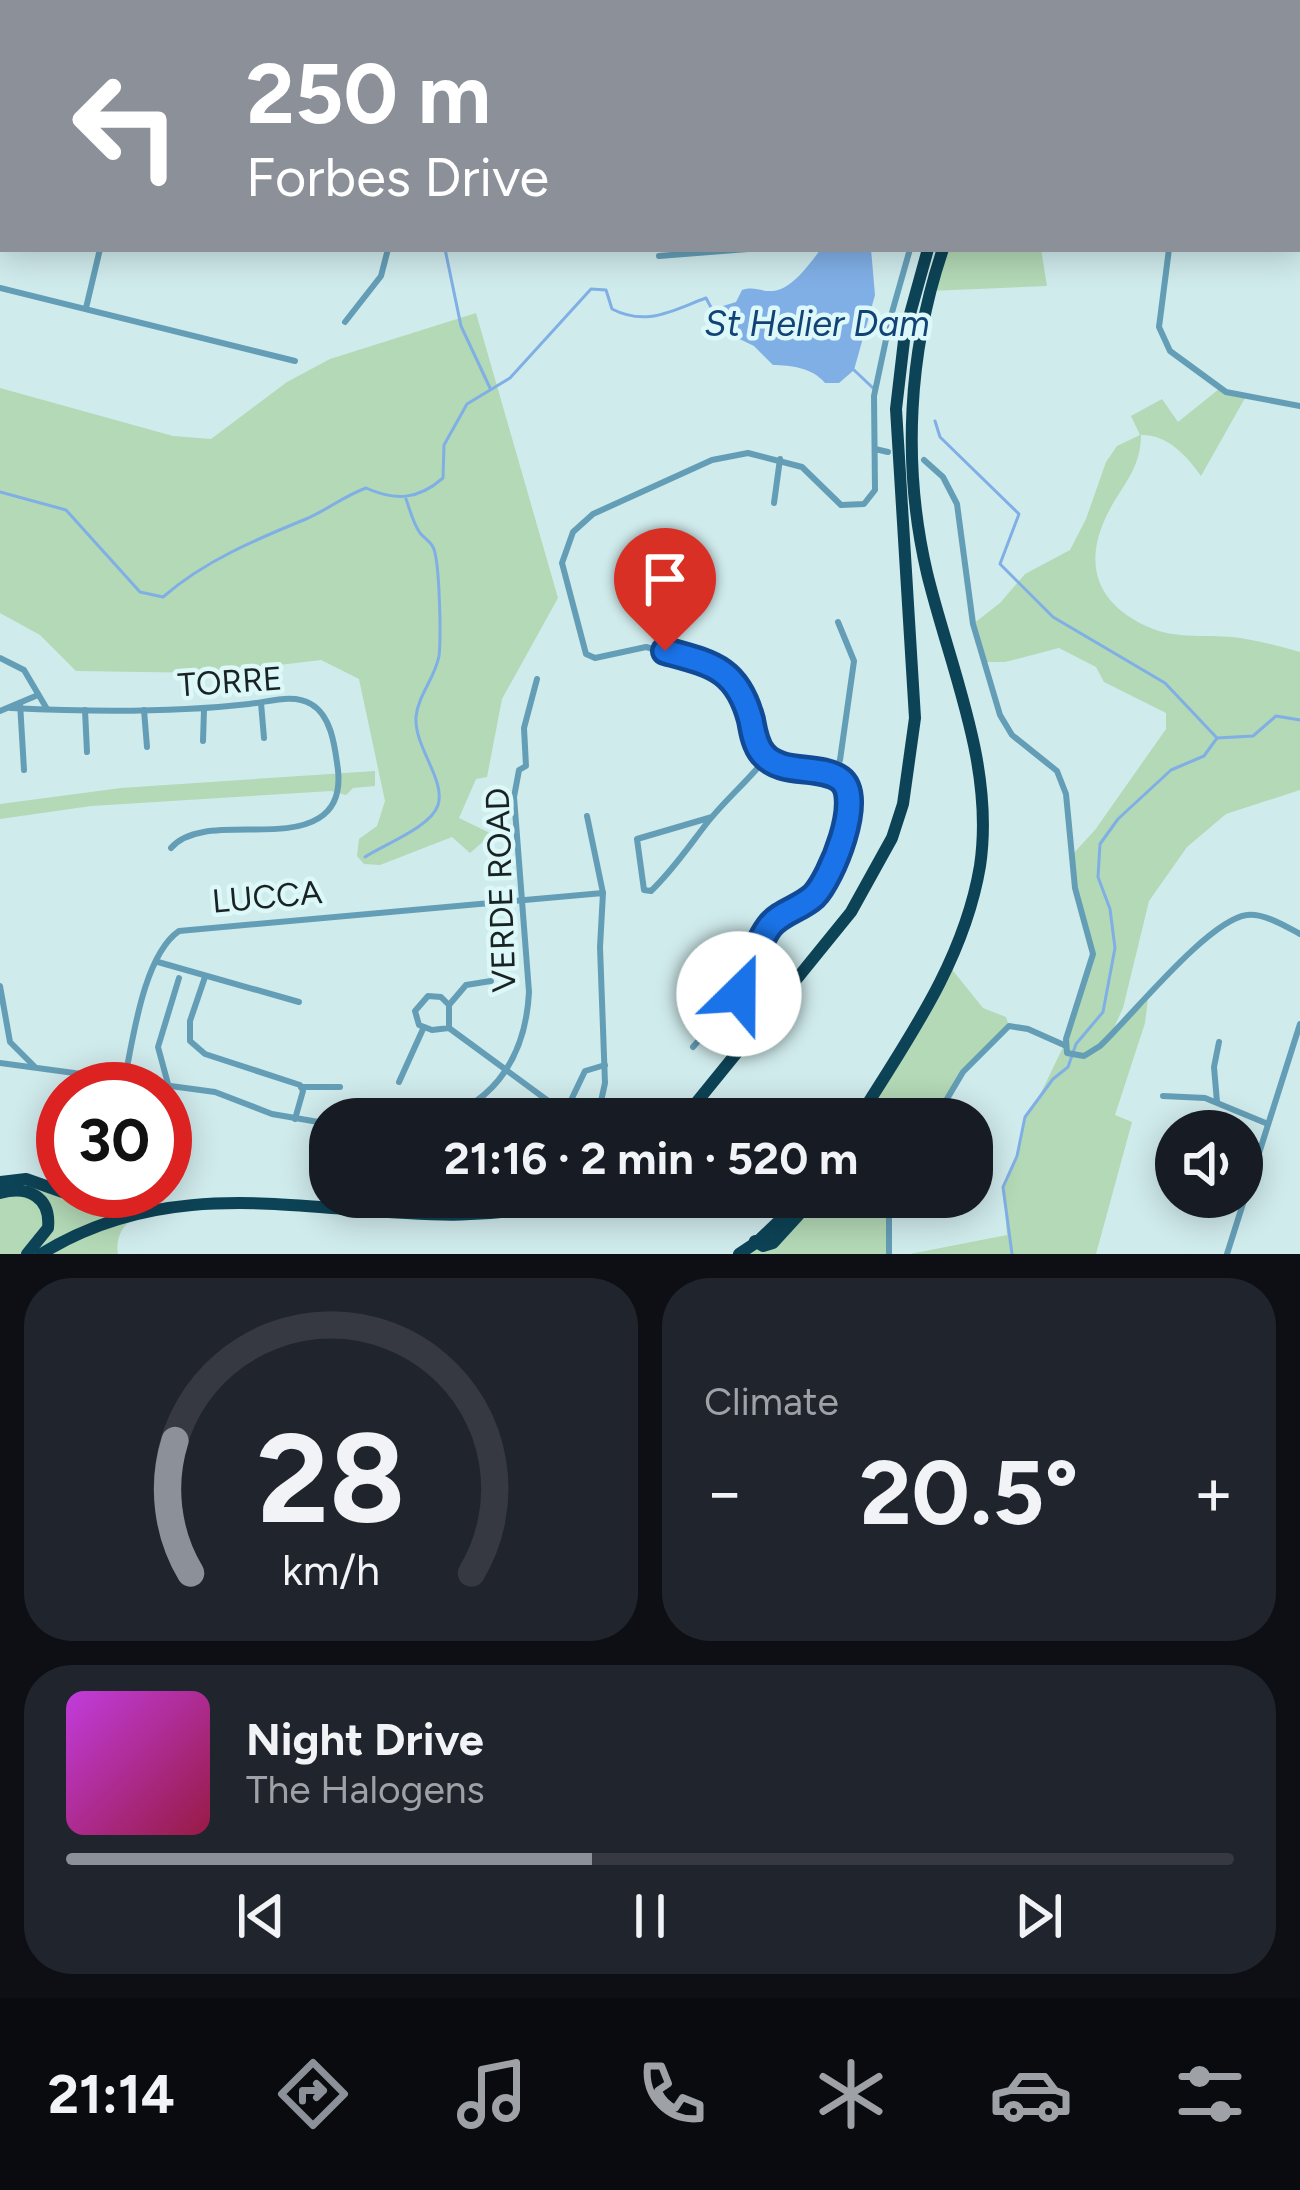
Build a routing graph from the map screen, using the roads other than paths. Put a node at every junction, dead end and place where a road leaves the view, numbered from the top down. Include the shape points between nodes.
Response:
1 (99, 252) edge
2 (387, 252) edge
3 (709, 252) edge
4 (909, 252) edge
5 (927, 252) edge
6 (942, 252) edge
7 (1169, 252) edge
8 (658, 256) dead end
9 (0, 288) edge
10 (86, 308) junction
11 (345, 322) dead end
12 (295, 361) dead end
13 (1300, 406) edge
14 (875, 449) junction
15 (888, 452) dead end
16 (780, 459) junction
17 (924, 460) dead end
18 (774, 503) dead end
19 (838, 622) dead end
20 (0, 658) edge
21 (537, 679) dead end
22 (38, 695) junction
23 (261, 703) junction
24 (17, 707) junction
25 (47, 710) junction
26 (85, 710) junction
27 (144, 710) junction
28 (204, 710) junction
29 (0, 711) edge
30 (264, 738) dead end
31 (203, 741) dead end
32 (147, 748) dead end
33 (87, 752) dead end
34 (766, 758) junction
35 (24, 770) dead end
36 (833, 776) junction
37 (587, 816) dead end
38 (712, 817) junction
39 (171, 848) dead end
40 (603, 893) junction
41 (520, 901) junction
42 (1300, 934) edge
43 (158, 962) junction
44 (206, 977) junction
45 (179, 978) dead end
46 (491, 980) dead end
47 (0, 986) edge
48 (299, 1002) dead end
49 (448, 1005) junction
50 (1300, 1024) edge
51 (449, 1028) junction
52 (423, 1029) junction
53 (10, 1042) junction
54 (1219, 1042) dead end
55 (1064, 1045) junction
56 (693, 1047) dead end
57 (129, 1062) edge
58 (162, 1062) edge
59 (1, 1063) edge
60 (605, 1065) junction
61 (34, 1066) joint
62 (507, 1070) junction
63 (399, 1082) dead end
64 (302, 1087) junction
65 (340, 1087) dead end
66 (192, 1088) edge
67 (1163, 1096) dead end
68 (481, 1098) edge
69 (542, 1098) edge
70 (572, 1098) edge
71 (603, 1098) edge
72 (700, 1098) edge
73 (871, 1098) edge
74 (948, 1098) edge
75 (1217, 1102) junction
76 (295, 1119) junction
77 (309, 1121) edge
78 (1268, 1124) junction
79 (0, 1182) edge
80 (36, 1183) edge
81 (0, 1193) edge
82 (192, 1209) edge
83 (309, 1217) edge
84 (130, 1218) edge
85 (319, 1218) edge
86 (515, 1218) edge
87 (780, 1218) edge
88 (796, 1218) edge
89 (889, 1218) edge
90 (755, 1240) junction
91 (27, 1254) edge
92 (41, 1254) edge
93 (740, 1254) edge
94 (889, 1254) edge
95 (1227, 1254) edge

1 - 10 street
2 - 11 street via 381,276
3 - 8 street
4 - 14 street via 877,382
5 - 72 highway via 905,332 896,410 914,718 892,838 852,914
6 - 73 highway via 924,315 912,453 920,537 973,740 983,830 967,920 942,981
7 - 13 street via 1160,332 1170,351 1226,392
9 - 10 street
10 - 12 street
14 - 15 street
14 - 16 street via 875,490 855,507
16 - 18 street
16 - 34 street via 720,457 600,511 573,532 562,563 586,654 646,646 717,667 739,688
17 - 55 street via 957,504 973,624 1003,722 1054,767 1066,794 1075,888 1093,954
19 - 36 street via 854,661
20 - 22 street via 19,665
21 - 41 street, VERDE ROAD via 514,797
22 - 24 street, TORRE
22 - 25 street
23 - 28 street, TORRE
23 - 30 street
23 - 39 street, TORRE via 300,700 323,715 338,770 333,805 302,825 195,833
24 - 25 street, TORRE
24 - 29 street, TORRE
24 - 35 street
25 - 26 street, TORRE
26 - 27 street, TORRE
26 - 33 street
27 - 28 street, TORRE
27 - 32 street
28 - 31 street
34 - 36 street
34 - 38 street
36 - 56 street via 846,785 850,806 828,875 808,901 772,923 739,994
37 - 40 street
38 - 38 street via 666,876 644,890 636,840
40 - 41 street, LUCCA
40 - 60 street
41 - 43 street, LUCCA via 198,926 173,934
41 - 62 street, VERDE ROAD via 529,1004
42 - 55 street via 1253,915 1231,921 1100,1046 1074,1057
43 - 44 street
43 - 57 street, LUCCA
44 - 48 street
44 - 64 street via 190,1021 195,1048
45 - 58 street via 158,1047
46 - 49 street via 466,985
47 - 53 street
49 - 51 street
49 - 52 street via 437,996 422,1000 416,1015
50 - 78 street
51 - 52 street
51 - 62 street
52 - 63 street
53 - 59 street
53 - 61 street
54 - 75 street
55 - 74 street via 1009,1026
59 - 61 street
60 - 70 street via 585,1071
60 - 71 street
62 - 68 street, VERDE ROAD
62 - 69 street
64 - 65 street
64 - 76 street
66 - 76 street
67 - 75 street
75 - 78 street
76 - 77 street
78 - 95 street
79 - 80 highway
81 - 91 highway via 27,1191 47,1209 46,1233
82 - 83 highway
84 - 92 highway
85 - 86 highway via 447,1228
87 - 90 highway
88 - 90 highway via 773,1243
89 - 94 street
90 - 93 highway

